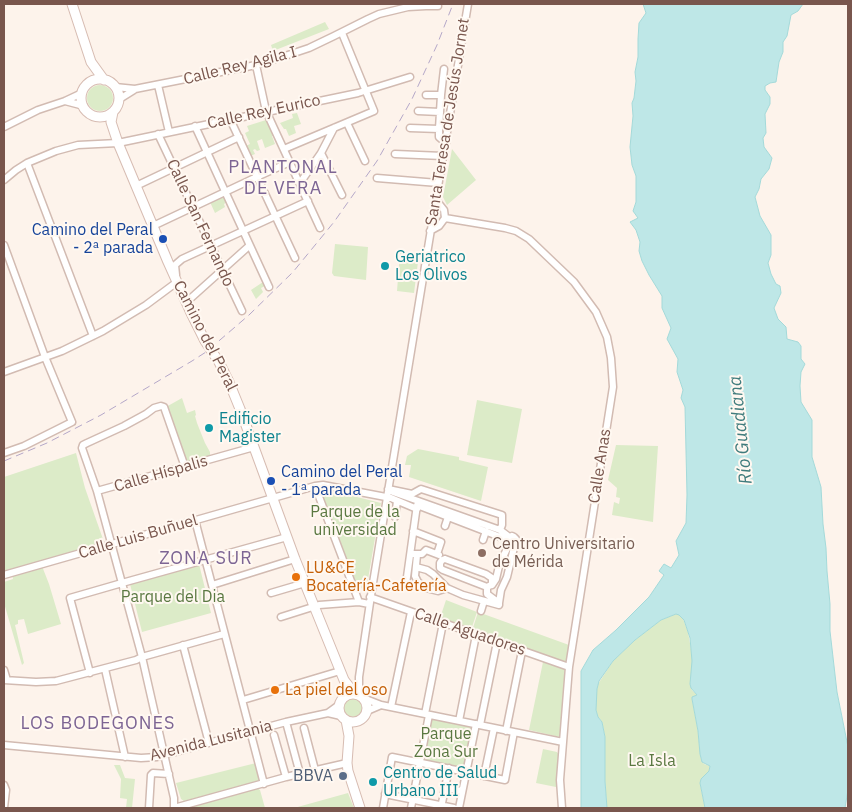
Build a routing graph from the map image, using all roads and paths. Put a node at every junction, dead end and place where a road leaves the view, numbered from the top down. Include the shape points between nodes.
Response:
1 (72, 4) edge
2 (468, 4) edge
3 (438, 6) dead end
4 (342, 32) junction
5 (91, 62) junction
6 (256, 65) junction
7 (444, 69) dead end
8 (410, 77) dead end
9 (104, 80) junction
10 (89, 84) junction
11 (158, 85) junction
12 (115, 87) junction
13 (135, 89) junction
14 (366, 90) junction
15 (82, 93) junction
16 (426, 95) dead end
17 (441, 95) junction
18 (118, 100) junction
19 (65, 101) junction
20 (84, 106) junction
21 (266, 111) junction
22 (418, 111) dead end
23 (113, 112) junction
24 (440, 112) junction
25 (100, 117) junction
26 (230, 119) junction
27 (347, 123) junction
28 (112, 126) junction
29 (196, 126) junction
30 (4, 127) edge
31 (334, 128) junction
32 (410, 128) dead end
33 (439, 129) junction
34 (169, 132) junction
35 (158, 134) junction
36 (239, 137) junction
37 (118, 143) junction
38 (446, 143) junction
39 (284, 149) junction
40 (207, 152) junction
41 (321, 153) junction
42 (395, 154) dead end
43 (443, 156) junction
44 (364, 161) dead end
45 (290, 162) junction
46 (27, 163) junction
47 (174, 168) junction
48 (256, 177) junction
49 (377, 178) dead end
50 (4, 180) edge
51 (300, 183) junction
52 (438, 183) junction
53 (136, 186) junction
54 (225, 192) junction
55 (342, 195) dead end
56 (436, 200) junction
57 (308, 201) junction
58 (192, 207) junction
59 (275, 216) junction
60 (445, 218) junction
61 (153, 226) junction
62 (320, 228) dead end
63 (243, 231) junction
64 (430, 231) junction
65 (4, 245) edge
66 (211, 246) junction
67 (249, 246) junction
68 (295, 258) dead end
69 (222, 270) junction
70 (176, 280) junction
71 (269, 287) dead end
72 (191, 298) dead end
73 (242, 311) dead end
74 (94, 336) junction
75 (45, 357) junction
76 (4, 372) edge
77 (254, 447) junction
78 (4, 453) edge
79 (185, 467) junction
80 (315, 486) junction
81 (388, 489) junction
82 (98, 492) junction
83 (416, 496) junction
84 (387, 498) junction
85 (272, 499) junction
86 (397, 501) junction
87 (417, 509) junction
88 (395, 517) dead end
89 (448, 517) junction
90 (195, 520) junction
91 (445, 526) dead end
92 (501, 528) junction
93 (486, 531) junction
94 (411, 533) junction
95 (286, 537) junction
96 (429, 537) junction
97 (483, 540) dead end
98 (509, 540) junction
99 (112, 545) junction
100 (426, 550) junction
101 (408, 554) junction
102 (437, 554) junction
103 (418, 555) junction
104 (206, 559) junction
105 (295, 559) junction
106 (445, 559) junction
107 (499, 566) junction
108 (416, 567) junction
109 (445, 571) junction
110 (4, 575) edge
111 (488, 575) junction
112 (440, 580) junction
113 (122, 582) junction
114 (305, 584) junction
115 (406, 584) dead end
116 (212, 585) junction
117 (488, 587) junction
118 (447, 588) junction
119 (271, 593) dead end
120 (370, 600) junction
121 (484, 601) junction
122 (360, 602) junction
123 (500, 603) junction
124 (314, 607) junction
125 (481, 611) dead end
126 (411, 612) junction
127 (281, 617) dead end
128 (443, 623) junction
129 (224, 634) junction
130 (476, 635) junction
131 (497, 642) junction
132 (183, 646) junction
133 (522, 651) junction
134 (142, 657) junction
135 (569, 667) junction
136 (105, 669) junction
137 (4, 670) edge
138 (340, 672) junction
139 (90, 673) junction
140 (5, 680) edge
141 (351, 696) junction
142 (243, 700) junction
143 (381, 706) junction
144 (391, 708) junction
145 (367, 712) junction
146 (328, 713) junction
147 (427, 715) junction
148 (344, 718) junction
149 (459, 721) junction
150 (286, 722) junction
151 (357, 722) junction
152 (478, 725) junction
153 (304, 728) dead end
154 (494, 728) junction
155 (506, 730) junction
156 (251, 732) junction
157 (514, 732) junction
158 (274, 735) dead end
159 (349, 736) junction
160 (563, 742) junction
161 (209, 743) junction
162 (4, 745) edge
163 (165, 755) junction
164 (125, 757) junction
165 (420, 762) junction
166 (347, 763) junction
167 (449, 768) junction
168 (315, 770) junction
169 (466, 772) junction
170 (169, 774) junction
171 (300, 774) junction
172 (484, 776) junction
173 (286, 778) junction
174 (264, 784) junction
175 (4, 785) edge
176 (445, 788) junction
177 (462, 791) junction
178 (386, 794) junction
179 (413, 800) junction
180 (442, 807) edge
181 (4, 808) edge
182 (149, 808) edge
183 (174, 808) edge
184 (360, 808) edge
185 (383, 808) edge
186 (411, 808) edge
187 (454, 808) edge
188 (459, 808) edge
189 (562, 808) edge

1 - 5 street
2 - 38 street, Santa Teresa de Jesús Jornet
3 - 4 street, Calle Rey Agila I via 392,10
4 - 6 street, Calle Rey Agila I via 309,48
4 - 14 street
5 - 9 street
5 - 10 street
6 - 11 street, Calle Rey Agila I
6 - 21 street
7 - 17 street
8 - 14 street, Calle Rey Eurico
9 - 10 street
9 - 12 street
10 - 15 street
11 - 13 street, Calle Rey Agila I
11 - 34 street
12 - 13 street, Calle Rey Agila I
12 - 18 street
13 - 18 street, Calle Rey Agila I
14 - 21 street, Calle Rey Eurico
14 - 27 street via 374,111
15 - 19 street
15 - 20 street
16 - 17 street
17 - 24 street
18 - 23 street
19 - 20 street
19 - 30 street
20 - 25 street via 89,113
21 - 26 street, Calle Rey Eurico
21 - 39 street
22 - 24 street
23 - 25 street
23 - 28 street
24 - 33 street
25 - 28 street
26 - 29 street, Calle Rey Eurico
26 - 36 street
27 - 31 street
27 - 44 street
28 - 37 street, Camino del Peral
29 - 34 street, Calle Rey Eurico
29 - 40 street
31 - 39 street
31 - 41 street
32 - 33 street
33 - 38 street via 440,137
34 - 35 street, Calle Rey Eurico
35 - 37 street, Calle Rey Eurico
35 - 47 street, Calle San Fernando
36 - 40 street
36 - 48 street
37 - 46 street, Calle Rey Eurico via 78,146
37 - 53 street, Camino del Peral
38 - 43 street, Santa Teresa de Jesús Jornet
39 - 45 street
40 - 47 street
40 - 54 street
41 - 51 street
41 - 55 street
42 - 43 street
43 - 52 street, Santa Teresa de Jesús Jornet
45 - 48 street
45 - 51 street
46 - 50 street, Calle Rey Eurico
46 - 74 street
47 - 53 street
47 - 58 street, Calle San Fernando
48 - 54 street
48 - 59 street
49 - 52 street
51 - 57 street
52 - 56 street, Santa Teresa de Jesús Jornet
53 - 61 street, Camino del Peral
54 - 58 street
54 - 63 street
56 - 60 street via 444,210
56 - 64 street, Santa Teresa de Jesús Jornet
57 - 59 street
57 - 62 street
58 - 61 street
58 - 66 street, Calle San Fernando
59 - 63 street
59 - 68 street
60 - 64 street
60 - 135 street, Calle Anas via 505,228 529,240 574,282 596,312 607,337 613,387
61 - 70 street, Camino del Peral
63 - 66 street
63 - 67 street
64 - 81 street, Santa Teresa de Jesús Jornet
65 - 75 street
66 - 69 street, Calle San Fernando
66 - 70 street via 178,262 175,265
67 - 69 street
67 - 71 street
69 - 72 street
69 - 73 street, Calle San Fernando
70 - 74 street via 146,305
70 - 77 street, Camino del Peral via 201,335 229,382
74 - 75 street
75 - 76 street
75 - 78 street via 72,422
77 - 79 street, Calle Híspalis
77 - 85 street, Camino del Peral
79 - 82 street, Calle Híspalis
79 - 82 street via 164,407 154,408 83,445
80 - 84 street
80 - 85 street, Calle Luis Buñuel
80 - 122 street
81 - 83 street
81 - 84 street, Santa Teresa de Jesús Jornet
82 - 99 street
83 - 92 street
83 - 92 street via 421,489 502,515
84 - 86 street
84 - 120 street, Santa Teresa de Jesús Jornet
85 - 90 street, Calle Luis Buñuel
85 - 95 street, Camino del Peral
86 - 87 street
86 - 88 street
87 - 89 street via 417,505
87 - 94 street
89 - 91 street
89 - 93 street
90 - 99 street, Calle Luis Buñuel
90 - 104 street
92 - 98 street
93 - 97 street
93 - 98 street
94 - 96 street
94 - 101 street
95 - 104 street
95 - 105 street, Camino del Peral
96 - 100 street
96 - 102 street via 441,542
98 - 107 street
98 - 123 street via 514,537 516,540
99 - 110 street, Calle Luis Buñuel
99 - 113 street
100 - 102 street
100 - 103 street
101 - 103 street
101 - 115 street
102 - 106 street
103 - 108 street
104 - 113 street
104 - 116 street
105 - 114 street, Camino del Peral
105 - 116 street
106 - 109 street via 440,563 440,568
106 - 111 street
107 - 111 street
107 - 117 street via 494,584
108 - 112 street
108 - 118 street via 415,576 426,588 438,592
109 - 112 street
109 - 117 street
111 - 117 street via 492,580
112 - 118 street
113 - 134 street
113 - 139 street via 70,598
114 - 119 street
114 - 124 street, Camino del Peral
116 - 129 street
117 - 123 street via 487,594
118 - 121 street
120 - 122 street, Calle Aguadores
120 - 126 street, Calle Aguadores
120 - 141 street, Santa Teresa de Jesús Jornet via 359,678
121 - 123 street
121 - 125 street
122 - 124 street, Calle Aguadores
124 - 127 street, Calle Aguadores
124 - 138 street, Camino del Peral
126 - 128 street, Calle Aguadores
126 - 144 street
128 - 130 street, Calle Aguadores
128 - 147 street
129 - 132 street
129 - 142 street
130 - 131 street, Calle Aguadores
130 - 149 street
131 - 133 street, Calle Aguadores
131 - 152 street
132 - 134 street
132 - 161 street
133 - 135 street, Calle Aguadores
133 - 155 street
134 - 136 street
134 - 163 street
135 - 160 street, Calle Anas
136 - 139 street
136 - 164 street
137 - 140 street
138 - 141 street, Camino del Peral
138 - 141 street, Camino del Peral
138 - 142 street
139 - 140 street via 56,681
141 - 143 street
141 - 145 street via 367,704
141 - 146 street, Avenida Lusitania
141 - 148 street via 339,710
142 - 156 street
143 - 144 street
143 - 145 street
144 - 147 street
145 - 151 street
146 - 148 street, Avenida Lusitania
146 - 150 street, Avenida Lusitania
147 - 149 street
147 - 165 street
148 - 151 street
148 - 159 street
149 - 152 street
150 - 156 street, Avenida Lusitania
150 - 171 street
151 - 159 street
152 - 154 street
152 - 169 street
153 - 168 street
154 - 155 street
154 - 172 street
155 - 157 street
156 - 161 street, Avenida Lusitania
156 - 174 street
157 - 160 street
157 - 172 street via 505,780
158 - 173 street
159 - 166 street
160 - 189 street, Calle Anas
161 - 163 street, Avenida Lusitania
162 - 164 street, Avenida Lusitania
163 - 164 street, Avenida Lusitania
163 - 170 street
165 - 167 street
165 - 178 street via 392,757
165 - 179 street
166 - 168 street
166 - 184 street via 349,779
167 - 169 street
167 - 176 street
168 - 171 street
169 - 172 street
169 - 177 street
170 - 182 street via 151,775
170 - 183 street
171 - 173 street
173 - 174 street
174 - 183 street
175 - 181 street
176 - 177 street
176 - 180 street
177 - 188 street
178 - 179 street
178 - 185 street
179 - 180 street
179 - 186 street
180 - 187 street

